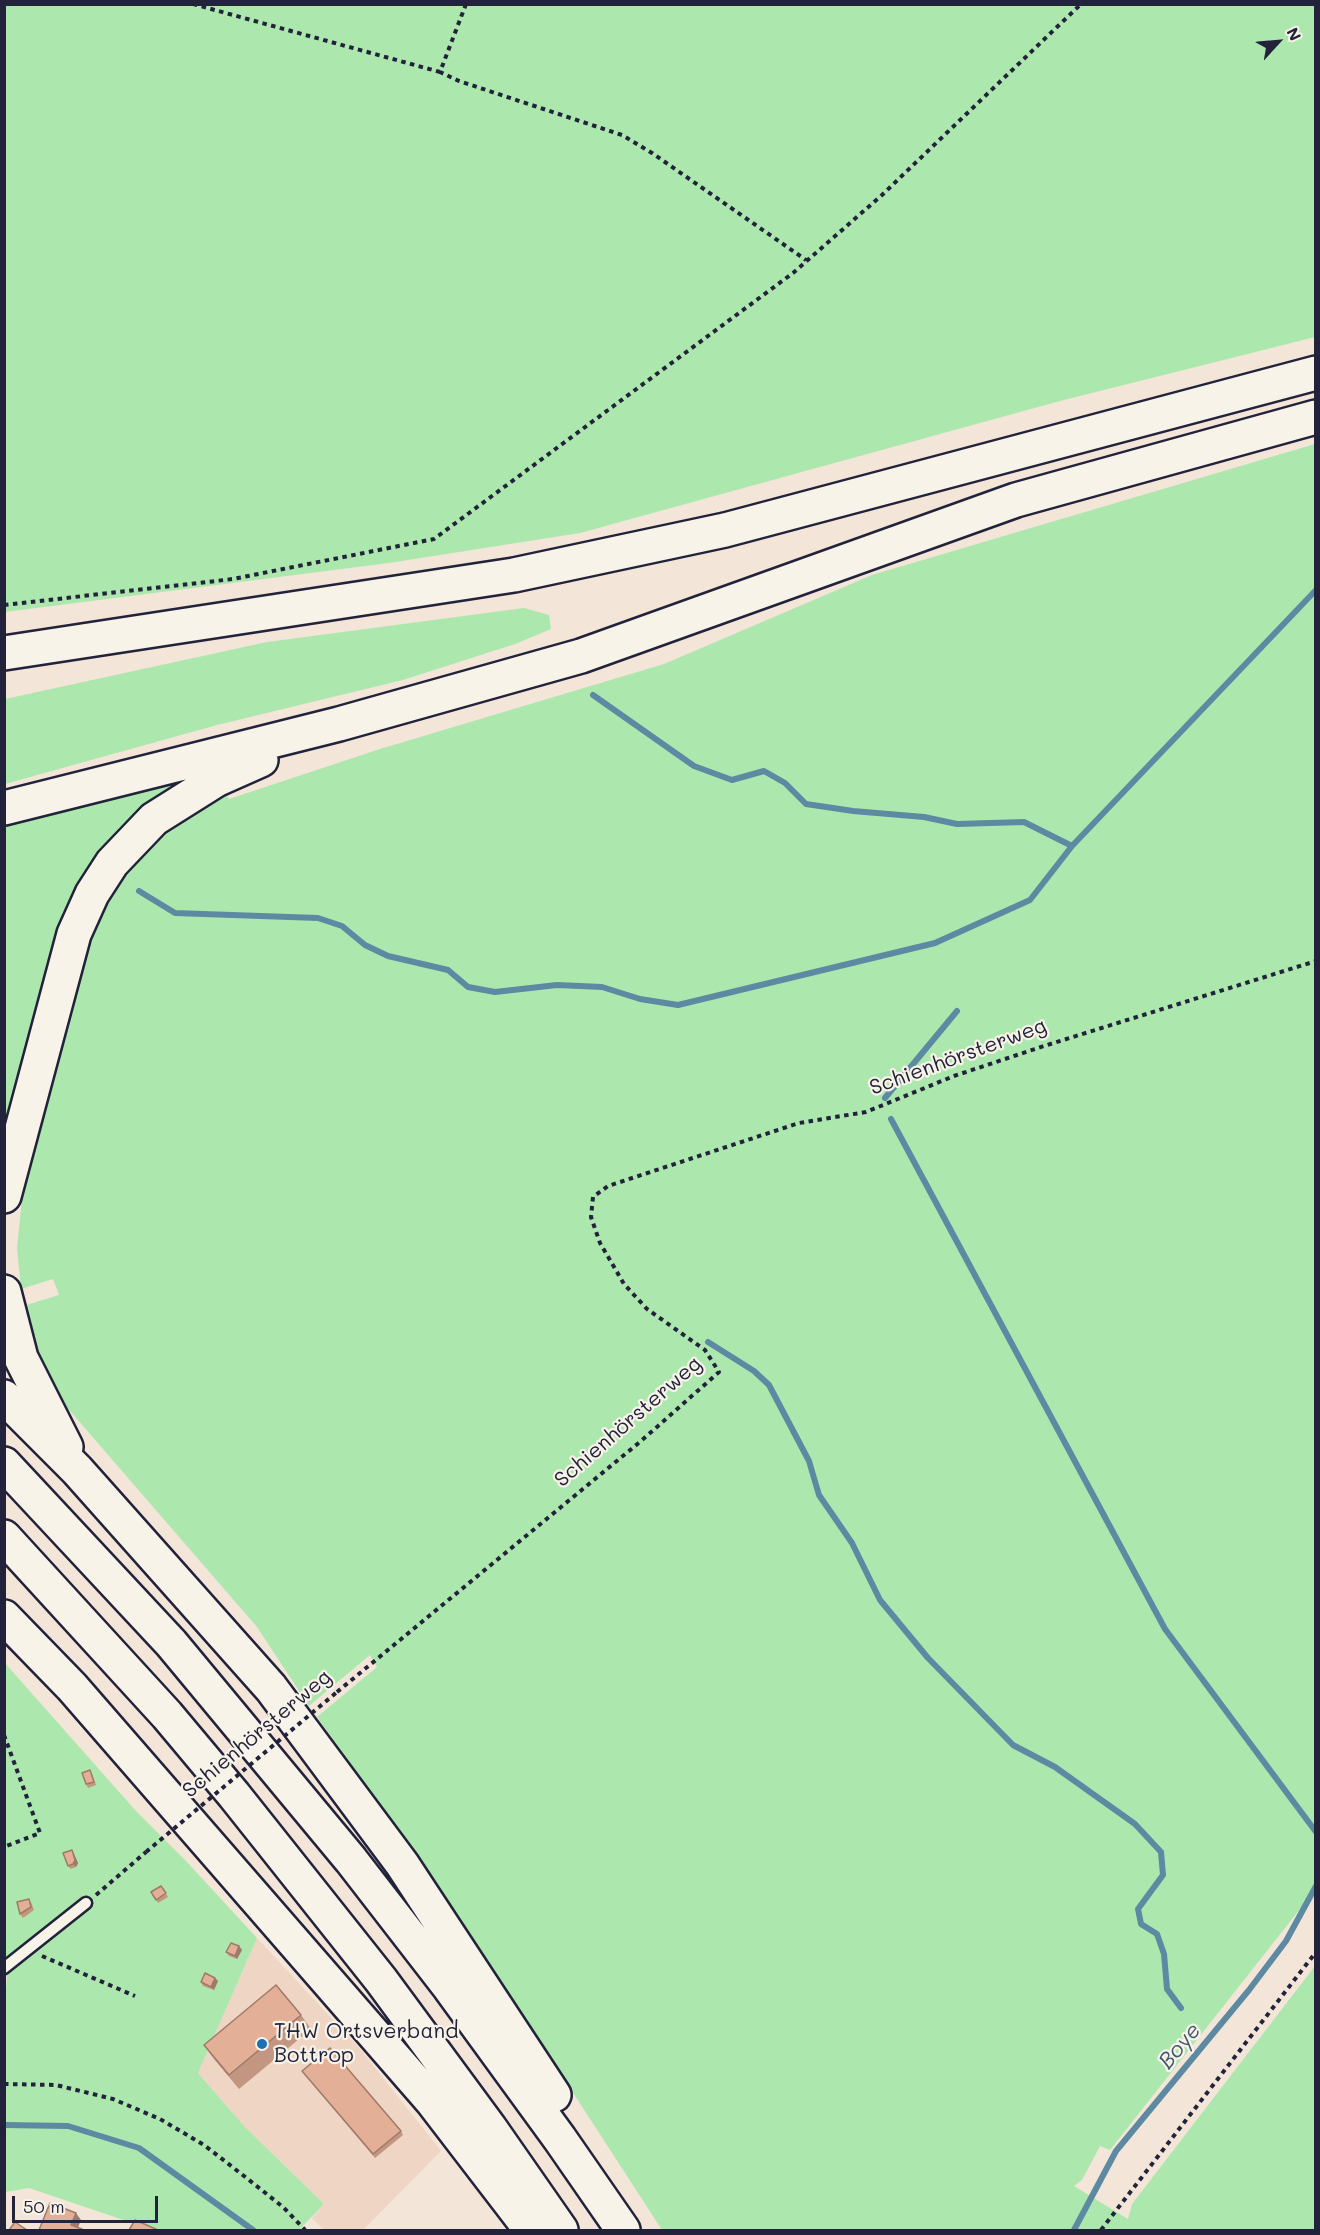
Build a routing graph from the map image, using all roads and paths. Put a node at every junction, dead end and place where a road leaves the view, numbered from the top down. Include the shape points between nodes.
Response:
1 (193, 4) edge
2 (466, 4) edge
3 (1081, 4) edge
4 (440, 72) junction
5 (806, 260) junction
6 (1316, 373) edge
7 (1316, 417) edge
8 (4, 605) edge
9 (73, 642) junction
10 (4, 653) edge
11 (4, 659) edge
12 (339, 724) junction
13 (4, 808) edge
14 (1316, 961) edge
15 (4, 1196) edge
16 (4, 1292) edge
17 (4, 1397) edge
18 (4, 1464) edge
19 (77, 1470) junction
20 (4, 1537) edge
21 (4, 1617) edge
22 (4, 1735) edge
23 (4, 1847) edge
24 (86, 1903) joint
25 (27, 1950) junction
26 (1316, 1952) edge
27 (4, 1968) edge
28 (135, 1996) dead end
29 (4, 2084) edge
30 (560, 2139) junction
31 (305, 2230) edge
32 (531, 2230) edge
33 (561, 2230) edge
34 (623, 2230) edge
35 (1101, 2230) edge

1 - 4 path
2 - 4 path
3 - 5 path via 882,195
4 - 5 path via 622,135
5 - 8 path via 434,539 233,579
6 - 9 highway via 682,539 514,575
7 - 12 highway via 1016,500 581,656
9 - 10 highway
9 - 11 highway
12 - 13 highway
12 - 15 highway via 185,797 154,819 112,863 92,894 74,934
14 - 24 path, Schienhörsterweg, bridge via 954,1076 866,1112 799,1123 608,1186 593,1197 591,1217 600,1243 624,1284 648,1309 705,1350 719,1372
16 - 19 highway via 21,1358
17 - 19 highway
18 - 30 highway via 171,1643 254,1742 450,1988
19 - 30 highway via 271,1688 402,1864 564,2110
20 - 33 highway via 167,1715 234,1795 388,1989
21 - 32 highway via 80,1696 432,2101
22 - 23 path via 40,1833
24 - 25 lane
25 - 27 lane
25 - 28 path
26 - 35 path
29 - 31 path via 56,2085 113,2099 160,2119 204,2145 283,2207
30 - 34 highway

